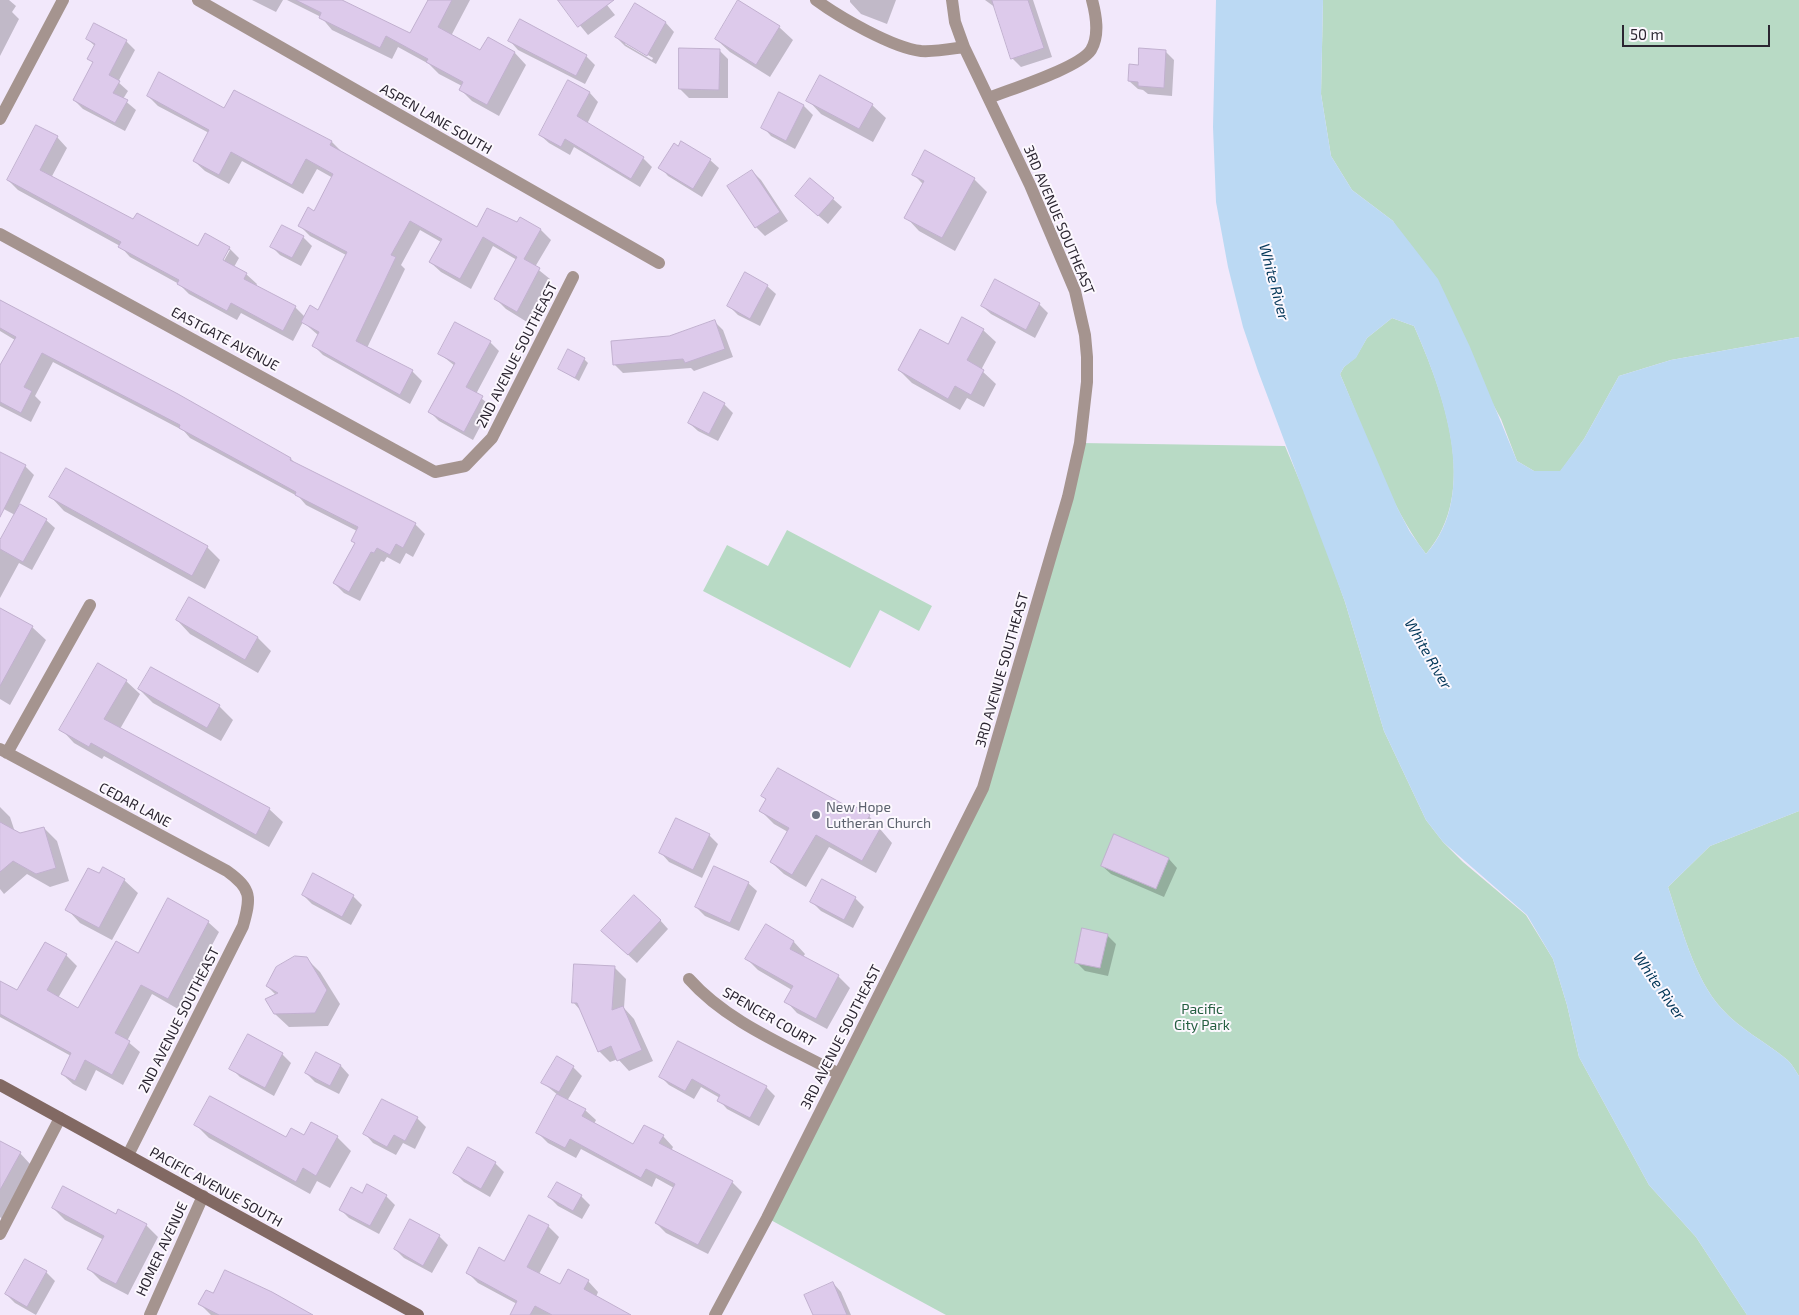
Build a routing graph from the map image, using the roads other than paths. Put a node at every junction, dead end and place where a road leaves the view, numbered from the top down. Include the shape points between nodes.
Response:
1 (63, 0) edge
2 (198, 0) edge
3 (816, 0) edge
4 (952, 0) edge
5 (1092, 0) edge
6 (964, 47) junction
7 (989, 98) junction
8 (0, 119) edge
9 (0, 234) edge
10 (659, 263) dead end
11 (573, 277) dead end
12 (435, 472) joint
13 (90, 605) dead end
14 (4, 751) edge
15 (248, 895) joint
16 (689, 978) dead end
17 (839, 1074) junction
18 (0, 1085) edge
19 (60, 1118) junction
20 (128, 1155) junction
21 (203, 1196) junction
22 (0, 1234) edge
23 (150, 1315) edge
24 (418, 1315) edge
25 (715, 1315) edge

1 - 8 street
2 - 10 street, ASPEN LANE SOUTH
3 - 6 street via 885,39 910,49 932,51
4 - 6 street, 3RD AVENUE SOUTHEAST
5 - 7 street via 1096,31 1093,45 1086,55 1042,78
6 - 7 street, 3RD AVENUE SOUTHEAST
7 - 17 street, 3RD AVENUE SOUTHEAST via 1030,185 1078,304 1087,357 1080,443 1068,498 983,788
9 - 12 street, EASTGATE AVENUE
11 - 12 street, 2ND AVENUE SOUTHEAST via 492,438 465,466
13 - 14 street
14 - 15 street, CEDAR LANE via 226,871 243,883
15 - 20 street, 2ND AVENUE SOUTHEAST via 243,926
16 - 17 street, SPENCER COURT via 725,1013
17 - 25 street, 3RD AVENUE SOUTHEAST
18 - 19 street, PACIFIC AVENUE SOUTH
19 - 20 street, PACIFIC AVENUE SOUTH
19 - 22 street
20 - 21 street, PACIFIC AVENUE SOUTH
21 - 23 street, HOMER AVENUE
21 - 24 street, PACIFIC AVENUE SOUTH

